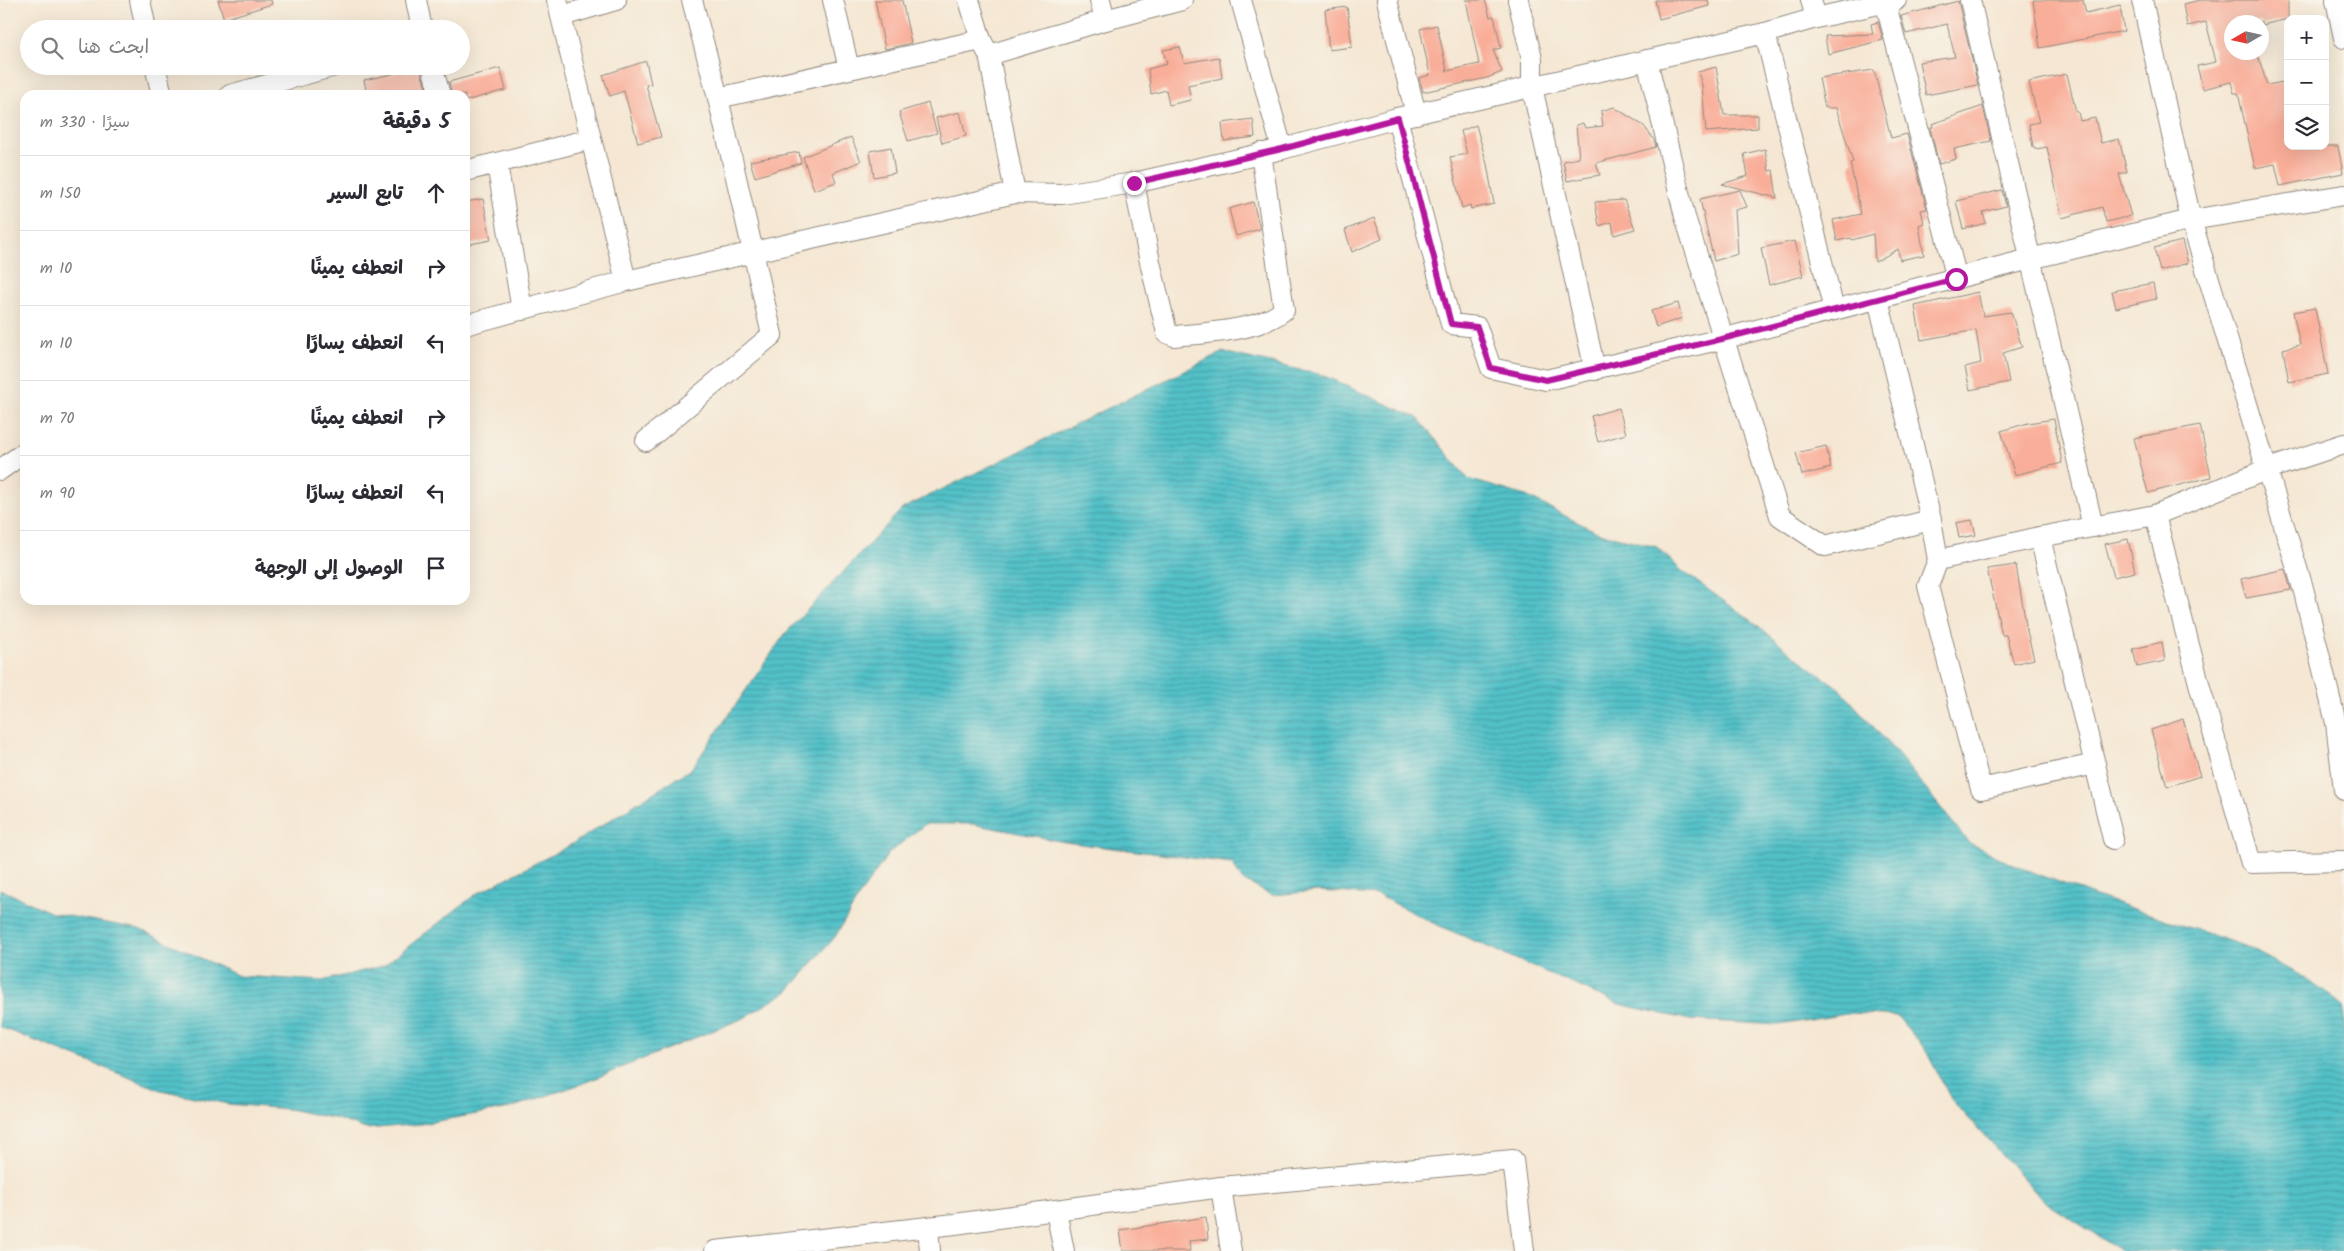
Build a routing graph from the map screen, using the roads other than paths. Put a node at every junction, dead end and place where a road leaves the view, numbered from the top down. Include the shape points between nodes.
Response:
1 (140, 0) edge
2 (416, 0) edge
3 (616, 0) edge
4 (692, 0) edge
5 (833, 0) edge
6 (970, 0) edge
7 (1100, 0) edge
8 (1182, 0) edge
9 (1241, 0) edge
10 (1387, 0) edge
11 (1518, 0) edge
12 (1970, 0) edge
13 (2142, 0) edge
14 (2336, 0) edge
15 (1891, 1) edge
16 (559, 8) edge
17 (1814, 9) edge
18 (144, 20) edge
19 (420, 20) edge
20 (1104, 20) junction
21 (1765, 33) junction
22 (2344, 38) edge
23 (985, 47) junction
24 (1647, 60) junction
25 (849, 69) junction
26 (157, 75) edge
27 (302, 75) edge
28 (434, 75) edge
29 (1532, 87) junction
30 (161, 90) edge
31 (248, 90) edge
32 (439, 90) edge
33 (718, 98) junction
34 (1407, 116) junction
35 (591, 139) junction
36 (1282, 149) junction
37 (1261, 153) junction
38 (497, 164) junction
39 (470, 170) edge
40 (1134, 183) junction
41 (1015, 193) junction
42 (2344, 195) edge
43 (2191, 220) junction
44 (754, 253) junction
45 (2030, 259) junction
46 (1956, 279) junction
47 (626, 281) junction
48 (1878, 299) junction
49 (522, 310) junction
50 (1834, 310) junction
51 (470, 324) edge
52 (1722, 339) junction
53 (1595, 370) junction
54 (646, 441) dead end
55 (2344, 444) edge
56 (20, 456) edge
57 (2268, 469) junction
58 (0, 470) edge
59 (2155, 515) junction
60 (1931, 520) junction
61 (2092, 527) junction
62 (2040, 537) junction
63 (1938, 560) junction
64 (2095, 764) junction
65 (2344, 790) edge
66 (2113, 839) dead end
67 (2344, 861) edge
68 (1221, 1187) junction
69 (1056, 1211) junction
70 (928, 1227) junction
71 (715, 1251) edge
72 (930, 1251) edge
73 (1064, 1251) edge
74 (1231, 1251) edge
75 (1524, 1251) edge

1 - 18 street
2 - 19 street
3 - 16 street
4 - 33 street
5 - 25 street
6 - 23 street
7 - 20 street
8 - 20 street
9 - 36 street
10 - 34 street
11 - 29 street via 1532,59
12 - 45 street
13 - 43 street
14 - 22 street
15 - 17 street
15 - 46 street
16 - 35 street
17 - 21 street
20 - 23 street
21 - 24 street
21 - 50 street
23 - 25 street
23 - 41 street
24 - 29 street
24 - 52 street via 1685,218
25 - 33 street
26 - 30 street
27 - 31 street
28 - 32 street
29 - 34 street
29 - 53 street
33 - 44 street
34 - 36 street
34 - 53 street via 1451,324 1477,327 1491,368 1546,380
35 - 38 street
35 - 47 street
36 - 37 street
37 - 40 street
37 - 40 street via 1284,310 1240,329 1174,336 1167,333
38 - 39 street
38 - 49 street
40 - 41 street via 1062,194
41 - 44 street
42 - 43 street
43 - 45 street
43 - 57 street
44 - 47 street
44 - 54 street via 772,334
45 - 46 street
45 - 61 street
46 - 48 street
47 - 49 street
48 - 50 street
48 - 60 street
49 - 51 street
50 - 52 street
52 - 53 street
52 - 60 street via 1780,516 1825,546
55 - 57 street
56 - 58 street
57 - 59 street
57 - 65 street via 2303,588 2336,724
59 - 61 street
59 - 67 street via 2250,863
60 - 63 street
61 - 62 street
62 - 63 street
62 - 64 street
63 - 64 street via 1928,586 1981,788
64 - 66 street
68 - 69 street
68 - 74 street
68 - 75 street via 1513,1160
69 - 70 street
69 - 73 street
70 - 71 street
70 - 72 street

